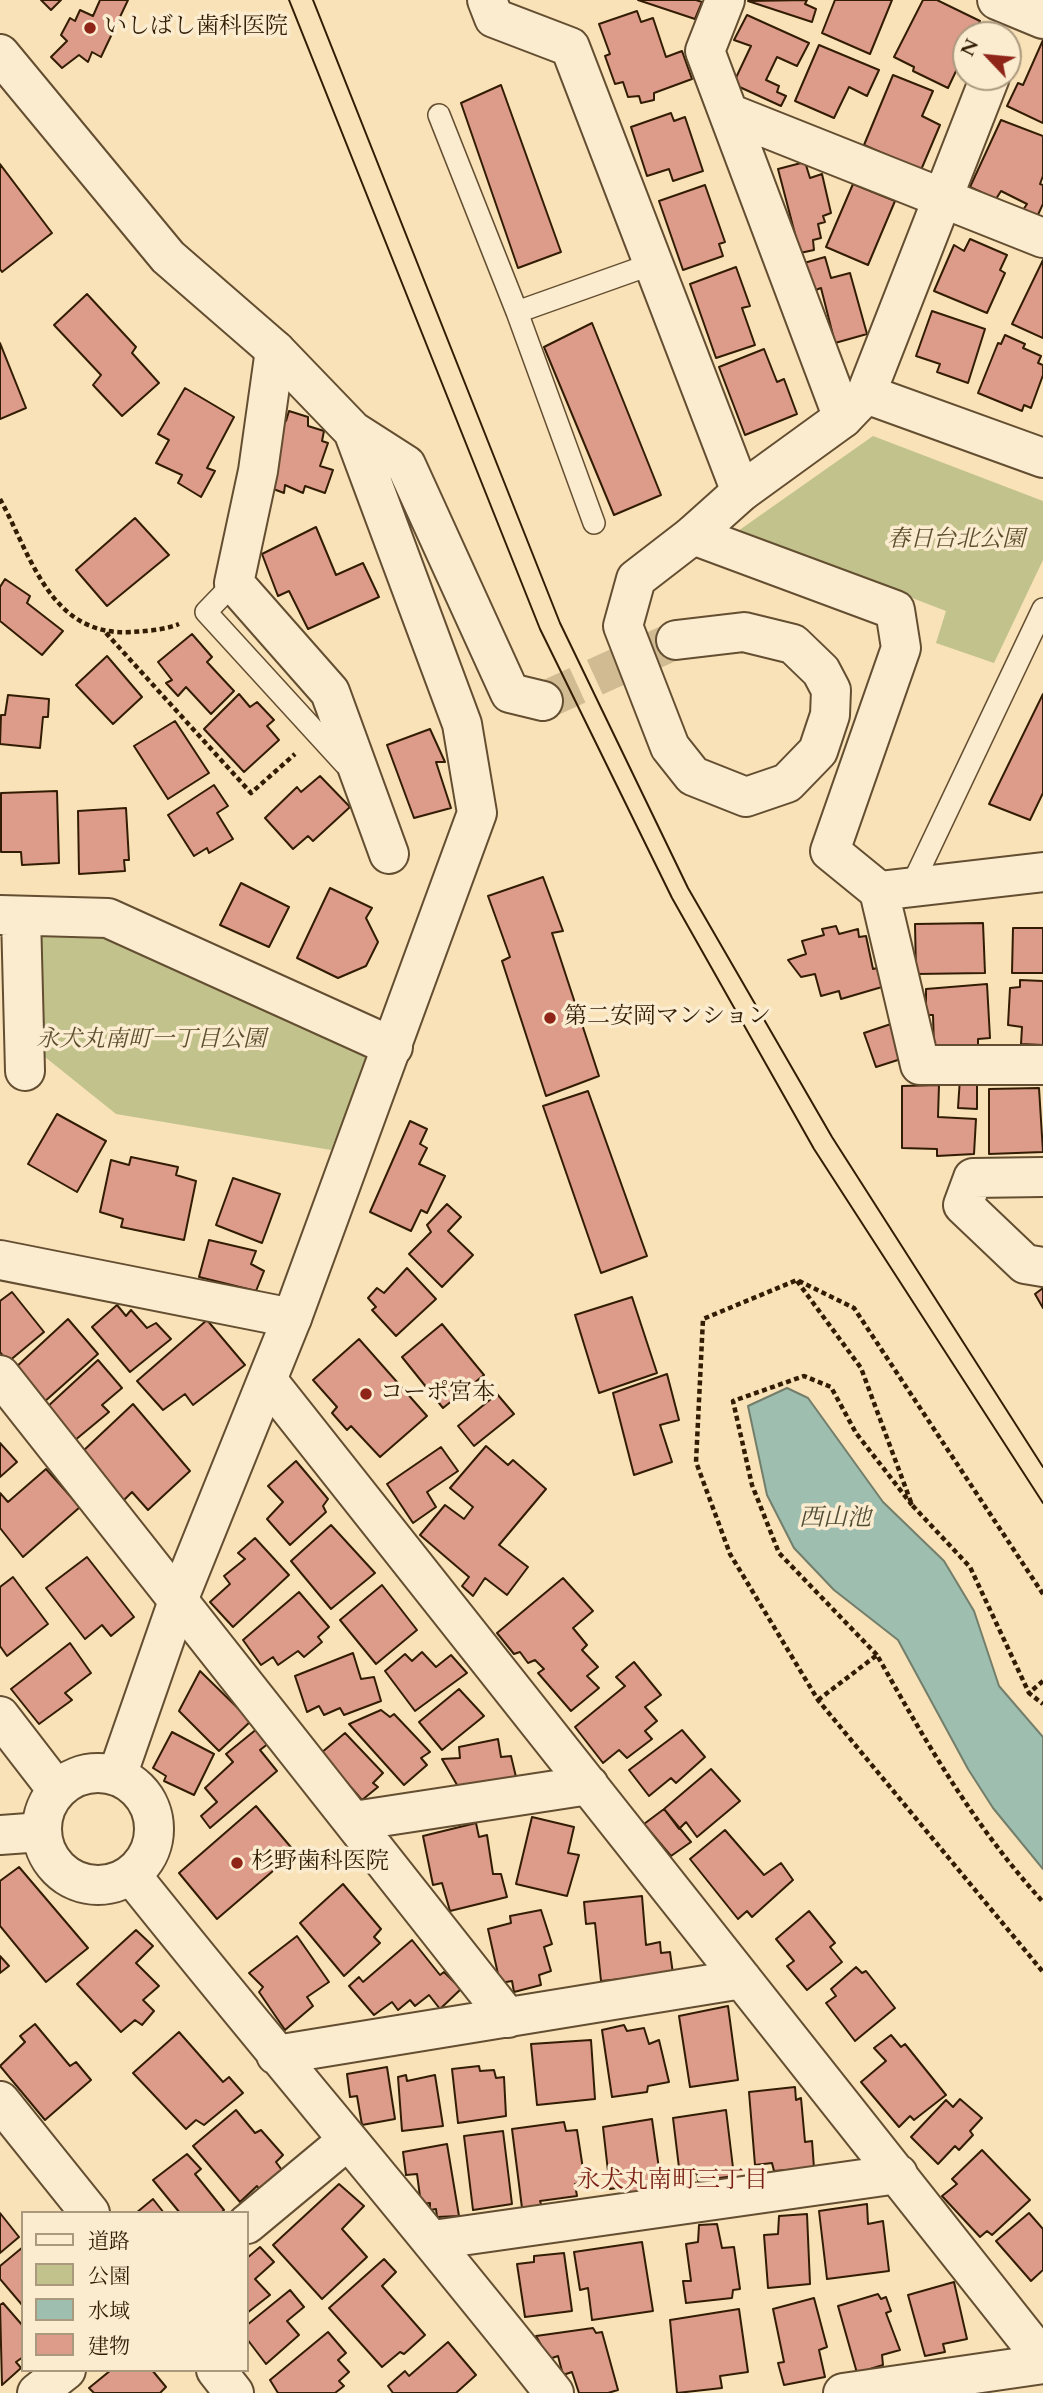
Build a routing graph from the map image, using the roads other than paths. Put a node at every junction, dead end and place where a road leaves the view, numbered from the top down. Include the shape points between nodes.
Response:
1 (487, 0) edge
2 (725, 0) edge
3 (0, 54) edge
4 (985, 91) edge
5 (731, 114) junction
6 (439, 115) dead end
7 (944, 200) junction
8 (1043, 238) edge
9 (652, 264) junction
10 (517, 312) junction
11 (275, 350) junction
12 (855, 406) junction
13 (353, 431) junction
14 (1043, 457) edge
15 (741, 492) junction
16 (594, 523) dead end
17 (693, 535) junction
18 (234, 583) junction
19 (1043, 608) edge
20 (676, 640) tunnel mouth
21 (543, 701) tunnel mouth
22 (363, 785) junction
23 (389, 854) dead end
24 (1043, 872) edge
25 (895, 890) junction
26 (11, 915) edge
27 (393, 1047) junction
28 (1043, 1065) edge
29 (25, 1071) dead end
30 (1043, 1177) edge
31 (0, 1260) edge
32 (1043, 1267) edge
33 (292, 1318) junction
34 (0, 1375) edge
35 (268, 1381) junction
36 (179, 1598) junction
37 (0, 1716) edge
38 (117, 1776) junction
39 (589, 1785) junction
40 (57, 1790) junction
41 (354, 1821) junction
42 (42, 1832) junction
43 (0, 1835) edge
44 (132, 1876) junction
45 (743, 1979) junction
46 (508, 2018) junction
47 (276, 2055) junction
48 (0, 2101) edge
49 (348, 2140) junction
50 (898, 2174) junction
51 (88, 2211) edge
52 (248, 2223) edge
53 (433, 2240) junction
54 (1043, 2362) edge
55 (63, 2372) edge
56 (218, 2372) edge
57 (37, 2393) edge
58 (234, 2393) edge
59 (554, 2393) edge
60 (843, 2393) edge

1 - 9 street via 494,19 570,47
2 - 5 street via 705,51
3 - 11 street via 168,257
4 - 7 street
5 - 7 street
5 - 12 street
6 - 10 lane
7 - 8 street
7 - 12 street
9 - 10 lane
9 - 15 street
10 - 16 lane
11 - 13 street
11 - 18 street via 258,471
12 - 14 street
12 - 15 street
13 - 21 street via 406,465 510,693
13 - 27 street via 462,724 477,813
15 - 17 street
17 - 20 street via 636,579 623,626 646,689 670,747 693,776 746,797 787,783 818,751 830,715 831,690 821,671 793,644 744,632
17 - 25 street via 895,610 901,648 830,851
18 - 22 street via 330,692
18 - 22 lane via 206,612
19 - 25 lane
22 - 23 street
24 - 25 street
25 - 28 street via 920,1065
26 - 27 street via 108,918
26 - 29 street
27 - 33 street
30 - 32 street via 973,1178 963,1205 1025,1264
31 - 33 street
33 - 35 street
34 - 36 street
35 - 36 street
35 - 39 street
36 - 38 street
36 - 41 street
37 - 40 street
38 - 40 street via 87,1773
38 - 44 street via 148,1800 154,1817 150,1853
39 - 41 street
39 - 45 street
40 - 42 street via 47,1804
41 - 46 street
42 - 43 street
42 - 44 street via 48,1855 73,1880 108,1885
44 - 47 street
45 - 46 street
45 - 50 street
46 - 47 street
47 - 49 street
48 - 51 street
49 - 52 street
49 - 53 street
50 - 53 street
50 - 54 street
53 - 59 street
54 - 60 street
55 - 57 street
56 - 58 street

